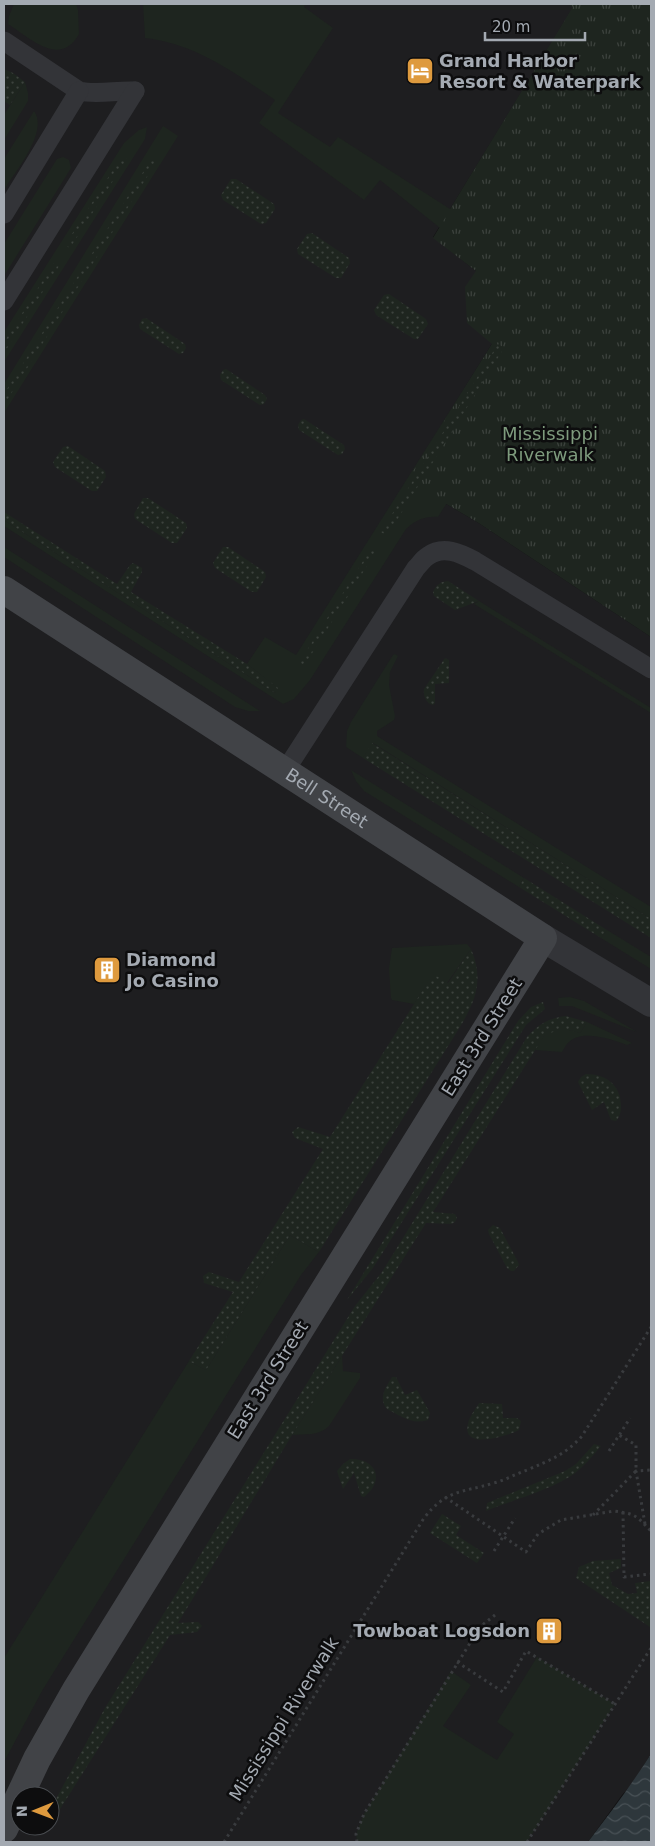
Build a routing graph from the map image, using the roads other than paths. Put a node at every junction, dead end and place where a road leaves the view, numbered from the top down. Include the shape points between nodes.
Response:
1 (4, 41) edge
2 (79, 91) junction
3 (4, 214) edge
4 (4, 301) edge
5 (4, 590) edge
6 (651, 669) edge
7 (284, 771) junction
8 (543, 938) junction
9 (651, 1003) edge
10 (4, 1829) edge

1 - 2 lane
2 - 3 lane
2 - 4 lane via 91,94 135,91
5 - 7 street, Bell Street
6 - 7 lane via 475,560 444,550 428,555 416,568
7 - 8 street, Bell Street
8 - 9 street, Bell Street
8 - 10 street, East 3rd Street via 76,1690 37,1759

